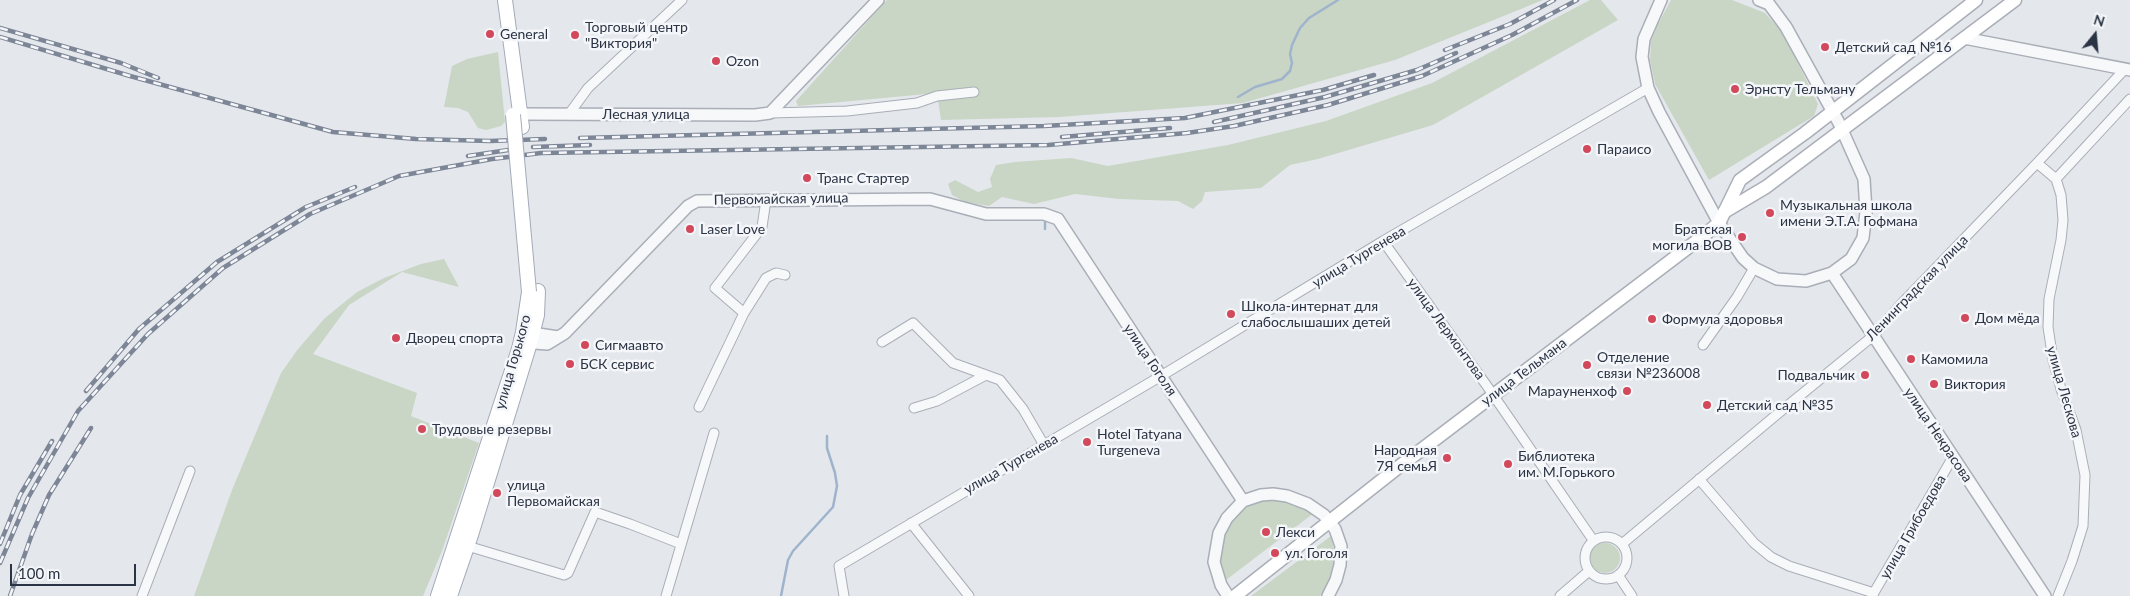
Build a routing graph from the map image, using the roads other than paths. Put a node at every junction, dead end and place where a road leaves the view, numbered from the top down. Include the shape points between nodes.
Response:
1 (496, 0) edge
2 (505, 0) edge
3 (682, 0) edge
4 (878, 0) edge
5 (1661, 0) edge
6 (1976, 0) edge
7 (2015, 0) edge
8 (1767, 1) edge
9 (1964, 38) junction
10 (2127, 69) edge
11 (1648, 88) junction
12 (974, 92) dead end
13 (2130, 99) edge
14 (1832, 111) junction
15 (770, 113) junction
16 (569, 114) junction
17 (517, 115) junction
18 (1842, 129) junction
19 (2038, 164) junction
20 (2056, 179) junction
21 (766, 200) junction
22 (1722, 217) junction
23 (1058, 219) joint
24 (1383, 241) junction
25 (1754, 268) junction
26 (1832, 274) junction
27 (785, 275) dead end
28 (744, 313) junction
29 (1873, 336) junction
30 (527, 337) junction
31 (882, 342) dead end
32 (1703, 345) dead end
33 (986, 375) junction
34 (1161, 376) junction
35 (1493, 395) junction
36 (699, 407) dead end
37 (914, 408) dead end
38 (714, 433) dead end
39 (1044, 445) junction
40 (1953, 457) junction
41 (190, 471) dead end
42 (1699, 479) junction
43 (1243, 501) junction
44 (1329, 522) junction
45 (911, 523) junction
46 (1593, 540) junction
47 (681, 544) junction
48 (1622, 544) junction
49 (462, 545) junction
50 (1589, 571) junction
51 (1618, 575) junction
52 (1873, 595) edge
53 (142, 596) edge
54 (438, 596) edge
55 (450, 596) edge
56 (666, 596) edge
57 (844, 596) edge
58 (969, 596) edge
59 (1228, 596) edge
60 (1235, 596) edge
61 (1328, 596) edge
62 (1560, 596) edge
63 (1632, 596) edge
64 (2045, 596) edge
65 (2058, 596) edge

1 - 17 main road, улица Горького
2 - 17 main road, улица Горького
3 - 16 street via 588,88
4 - 15 street
5 - 11 street via 1644,39 1642,58
6 - 14 main road, улица Тельмана
7 - 9 main road, улица Тельмана
8 - 14 street via 1786,27
9 - 10 street
9 - 18 main road, улица Тельмана
10 - 19 street, Ленинградская улица
11 - 22 street
11 - 24 street, улица Тургенева
12 - 15 street, Лесная улица via 848,111
13 - 20 street
14 - 18 street
14 - 22 main road, улица Тельмана via 1740,180
15 - 16 street, Лесная улица
16 - 17 street, Лесная улица
17 - 30 main road, улица Горького via 536,315
18 - 22 main road, улица Тельмана
18 - 26 street via 1864,179 1866,212 1863,238 1851,259
19 - 20 street
19 - 29 street, Ленинградская улица
20 - 65 street, улица Лескова via 2063,220 2049,299 2048,327 2060,389 2076,430 2085,475 2083,526
21 - 23 street, Первомайская улица via 930,199 986,214 1044,214
21 - 28 street via 762,227 716,288
21 - 30 street, Первомайская улица via 707,200 688,206 586,314 558,337 547,344
22 - 25 street via 1743,258
22 - 35 main road, улица Тельмана
23 - 34 street, улица Гоголя
24 - 34 street, улица Тургенева
24 - 35 street, улица Лермонтова
25 - 26 street via 1777,279 1790,281 1806,281
25 - 32 street
26 - 29 street, улица Некрасова
27 - 28 street via 776,273 766,278
28 - 36 street
29 - 40 street, улица Некрасова
29 - 42 street, Ленинградская улица
30 - 49 main road, улица Горького
31 - 33 street via 913,323 953,363
33 - 37 street
33 - 39 street via 1000,380 1023,409
34 - 39 street, улица Тургенева
34 - 43 street, улица Гоголя
35 - 44 main road, улица Тельмана
35 - 46 street, улица Лермонтова
38 - 47 street
39 - 45 street, улица Тургенева
40 - 52 street, улица Грибоедова
40 - 64 street, улица Некрасова
41 - 53 street
42 - 48 street, Ленинградская улица
42 - 52 street via 1771,557
43 - 44 street via 1261,495 1288,496 1314,508
43 - 59 street via 1227,518 1215,550 1214,562
44 - 60 main road, улица Тельмана
44 - 61 street via 1339,539 1341,556 1336,580
45 - 57 street, улица Тургенева via 839,566
45 - 58 street
46 - 48 street via 1604,536
46 - 50 street via 1585,551
47 - 49 street via 595,512 568,573 564,575
47 - 56 street
48 - 51 street via 1627,561
49 - 54 main road, улица Горького
49 - 55 main road, улица Горького
50 - 51 street via 1603,579
50 - 62 street
51 - 63 street

